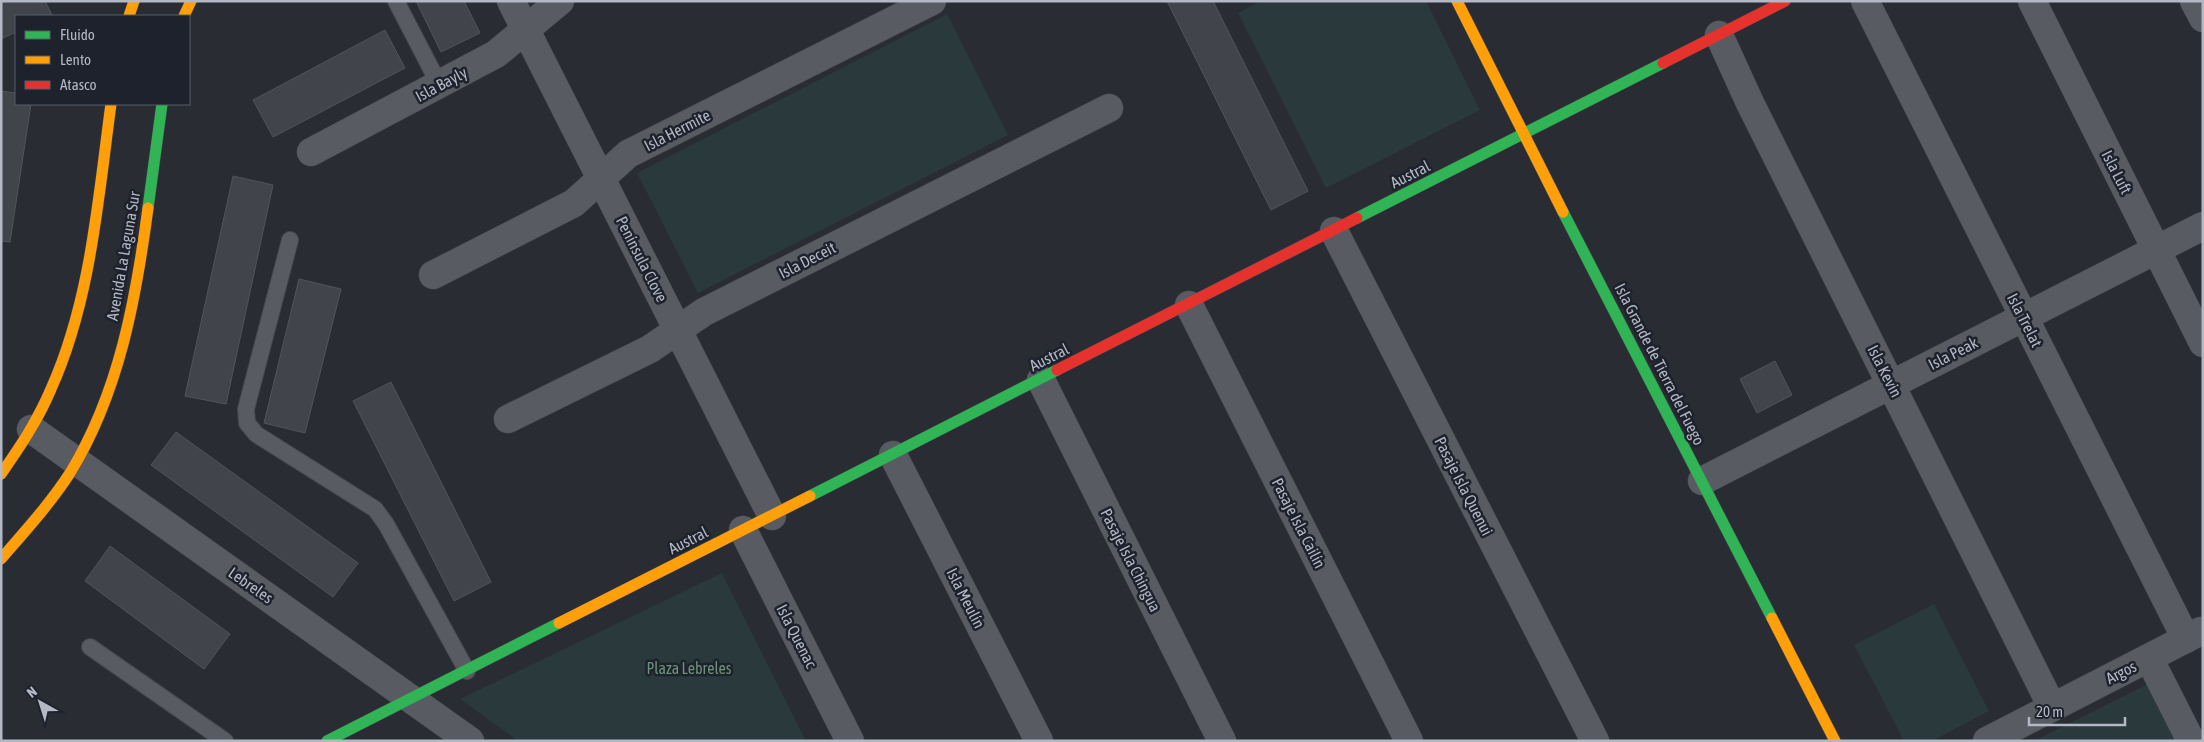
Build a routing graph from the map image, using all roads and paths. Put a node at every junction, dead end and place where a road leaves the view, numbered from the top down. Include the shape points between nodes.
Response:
1 (134, 1) edge
2 (191, 1) edge
3 (396, 1) edge
4 (511, 1) edge
5 (560, 1) edge
6 (932, 1) edge
7 (1457, 1) edge
8 (1785, 1) edge
9 (1865, 1) edge
10 (2032, 1) edge
11 (2194, 1) edge
12 (129, 15) edge
13 (184, 15) edge
14 (2203, 18) edge
15 (525, 29) junction
16 (1719, 35) junction
17 (439, 84) junction
18 (111, 105) edge
19 (162, 105) edge
20 (1109, 108) dead end
21 (1523, 134) junction
22 (311, 152) dead end
23 (601, 178) junction
24 (2203, 226) edge
25 (1334, 231) junction
26 (290, 240) dead end
27 (2156, 249) junction
28 (433, 275) dead end
29 (1189, 305) junction
30 (2024, 317) junction
31 (678, 330) junction
32 (2203, 343) edge
33 (1041, 380) junction
34 (1891, 384) junction
35 (508, 419) dead end
36 (31, 429) junction
37 (893, 455) junction
38 (76, 461) junction
39 (1, 474) edge
40 (1702, 481) junction
41 (772, 516) junction
42 (743, 530) junction
43 (1, 560) edge
44 (2195, 635) edge
45 (90, 647) dead end
46 (2149, 658) junction
47 (467, 671) junction
48 (412, 699) junction
49 (2052, 707) junction
50 (225, 741) edge
51 (327, 741) edge
52 (470, 741) edge
53 (850, 741) edge
54 (1039, 741) edge
55 (1222, 741) edge
56 (1409, 741) edge
57 (1595, 741) edge
58 (1835, 741) edge
59 (1986, 741) edge
60 (2191, 741) edge

1 - 12 street
2 - 13 street
3 - 17 lane
4 - 15 street, Península Clove
5 - 15 street, Isla Bayly
6 - 23 street, Isla Hermite via 628,154
7 - 21 street, Isla Grande de Tierra del Fuego
8 - 16 street, Austral
9 - 30 street, Isla Trelat
10 - 27 street, Isla Luft
11 - 14 street
15 - 17 street, Isla Bayly via 496,54
15 - 23 street, Península Clove
16 - 21 street, Austral
16 - 34 street, Isla Kevin
17 - 22 street, Isla Bayly
18 - 36 street, Avenida La Laguna Sur via 86,279 77,319 64,361
19 - 38 street, Avenida La Laguna Sur via 139,278 130,318 97,420
20 - 31 street, Isla Deceit via 704,312
21 - 25 street, Austral
21 - 40 street, Isla Grande de Tierra del Fuego
23 - 28 street, Isla Hermite via 574,204
23 - 31 street, Península Clove
24 - 27 street, Isla Peak
25 - 29 street, Austral
25 - 57 street, Pasaje Isla Quenui
26 - 47 lane via 246,409 247,423 256,434 375,509
27 - 30 street, Isla Peak
27 - 32 street, Isla Luft
29 - 33 street, Austral
29 - 56 street, Pasaje Isla Cailín
30 - 34 street, Isla Peak
30 - 44 street, Isla Trelat
31 - 35 street, Isla Deceit via 650,349
31 - 41 street, Península Clove
33 - 37 street, Austral
33 - 55 street, Pasaje Isla Chingua
34 - 40 street, Isla Peak
34 - 49 street, Isla Kevin
36 - 38 street, Lebreles
36 - 39 street, Avenida La Laguna Sur
37 - 41 street, Austral
37 - 54 street, Isla Meulín
38 - 43 street, Avenida La Laguna Sur via 44,508
38 - 48 street, Lebreles
40 - 58 street, Isla Grande de Tierra del Fuego
41 - 42 street, Austral
42 - 47 street, Austral
42 - 53 street, Isla Quenac
44 - 46 street, Argos
45 - 50 lane
46 - 49 street, Argos
46 - 60 street
47 - 48 street, Austral
48 - 51 street, Austral
48 - 52 street, Lebreles
49 - 59 street, Argos

